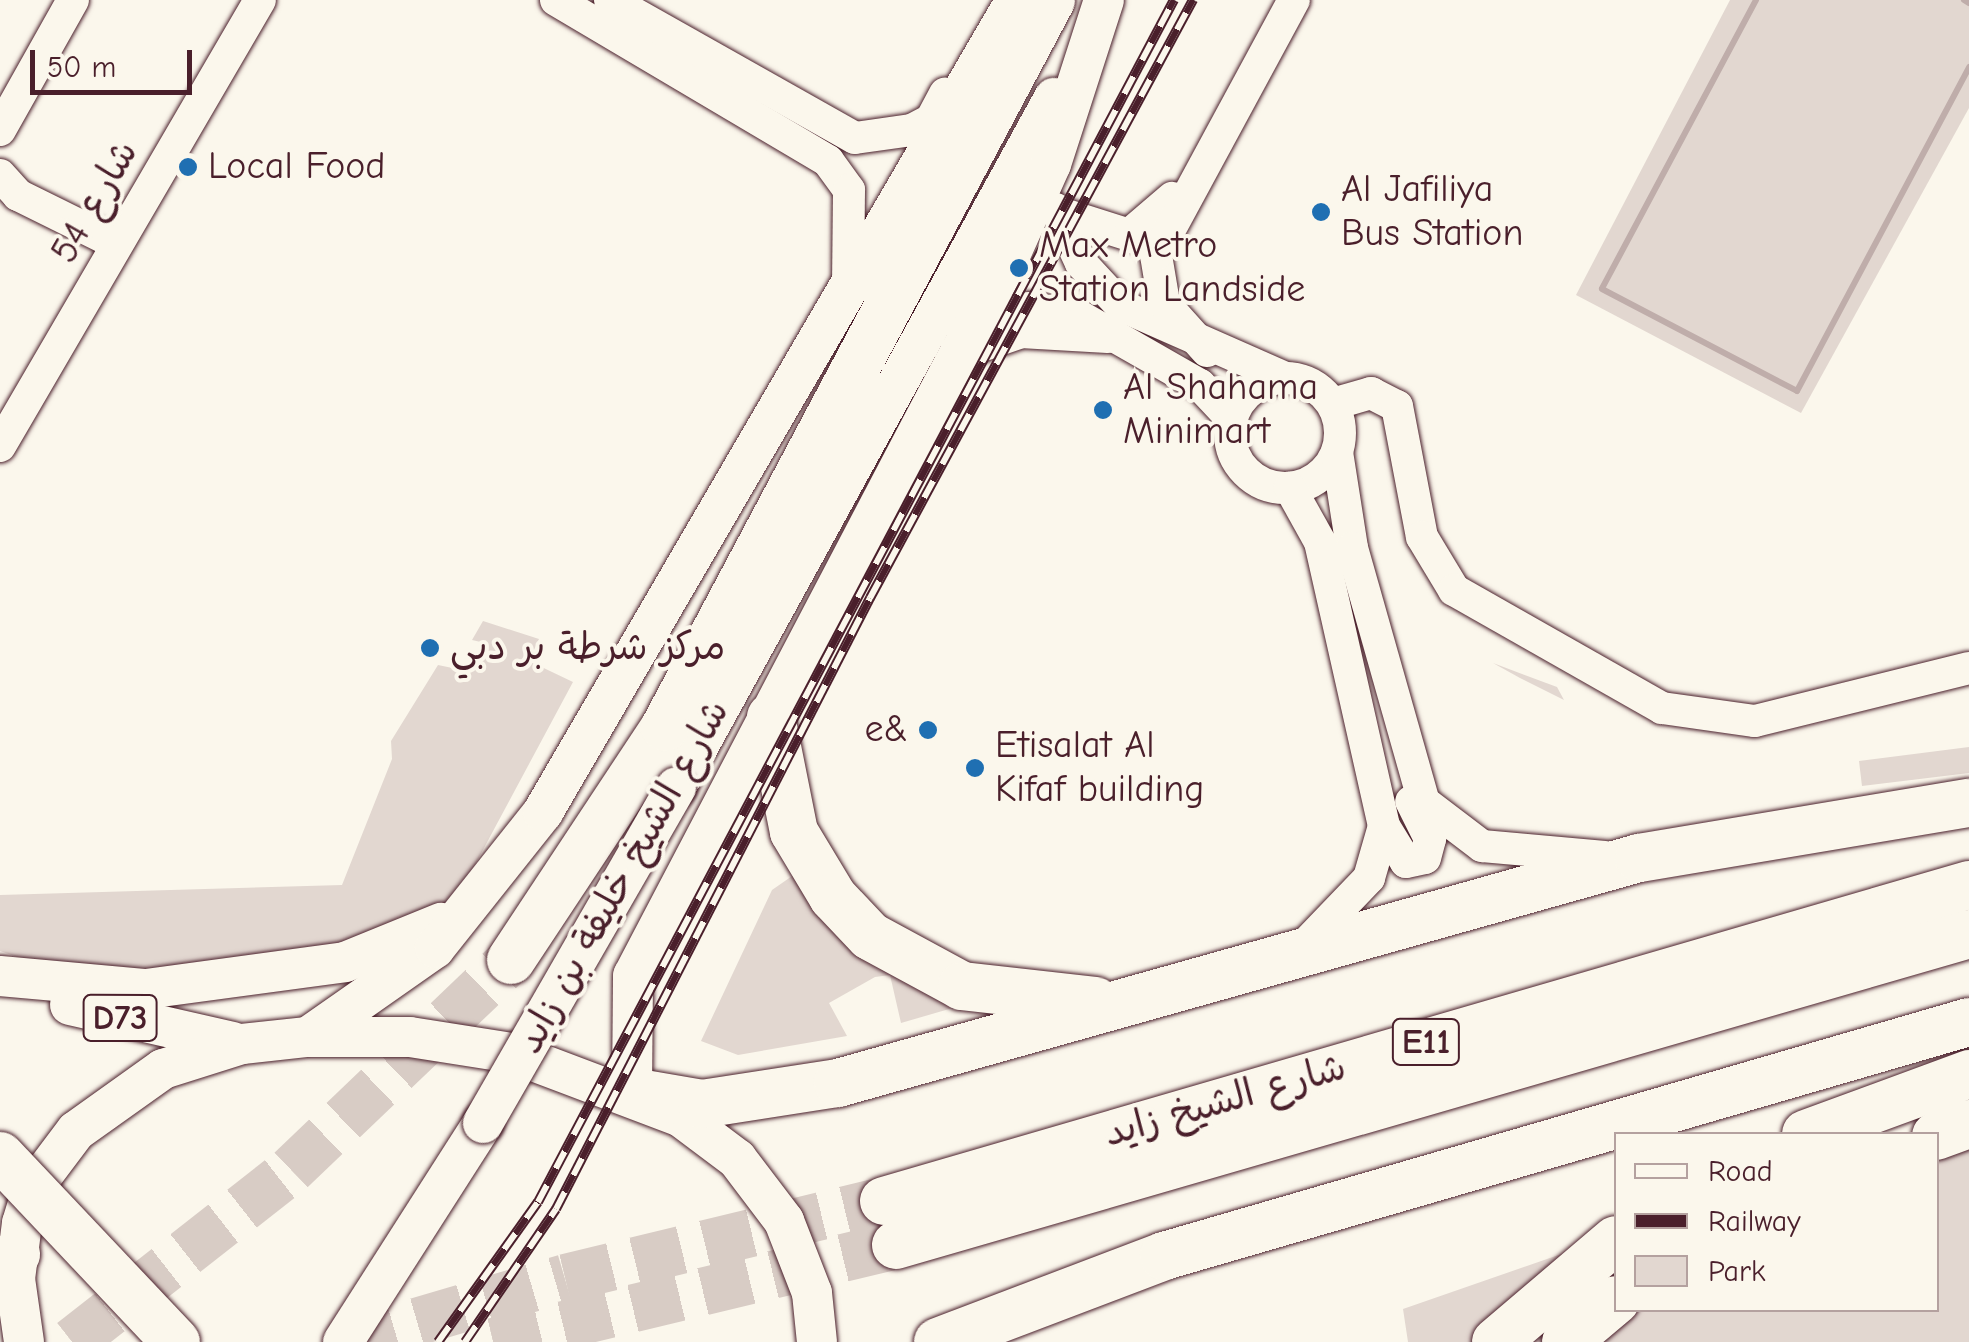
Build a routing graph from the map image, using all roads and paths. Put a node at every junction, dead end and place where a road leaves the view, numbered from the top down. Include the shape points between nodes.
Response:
1 (73, 0) edge
2 (260, 0) edge
3 (556, 0) edge
4 (610, 0) edge
5 (996, 0) edge
6 (1016, 0) edge
7 (1051, 0) edge
8 (1278, 0) edge
9 (1294, 0) edge
10 (1097, 17) edge
11 (931, 120) junction
12 (0, 130) edge
13 (0, 175) edge
14 (1051, 195) junction
15 (880, 234) junction
16 (117, 244) junction
17 (848, 286) junction
18 (1108, 333) joint
19 (970, 335) junction
20 (1208, 351) junction
21 (1283, 377) junction
22 (1333, 404) junction
23 (1231, 418) junction
24 (0, 446) edge
25 (1337, 452) junction
26 (1290, 488) junction
27 (1969, 668) edge
28 (770, 717) junction
29 (1406, 766) junction
30 (1969, 804) edge
31 (1384, 826) junction
32 (1639, 858) junction
33 (1969, 884) edge
34 (489, 888) junction
35 (1969, 934) edge
36 (1969, 957) edge
37 (1292, 958) junction
38 (511, 960) tunnel mouth
39 (0, 979) edge
40 (1144, 1003) junction
41 (1969, 1022) edge
42 (308, 1037) junction
43 (242, 1044) junction
44 (1969, 1054) edge
45 (1969, 1074) edge
46 (632, 1092) junction
47 (1969, 1124) edge
48 (1699, 1132) edge
49 (1811, 1132) edge
50 (1939, 1135) edge
51 (1614, 1155) edge
52 (0, 1156) edge
53 (893, 1236) junction
54 (1614, 1242) edge
55 (8, 1249) edge
56 (1614, 1302) edge
57 (24, 1342) edge
58 (176, 1342) edge
59 (343, 1342) edge
60 (817, 1342) edge
61 (938, 1342) edge
62 (1000, 1342) edge
63 (1496, 1342) edge
64 (1566, 1342) edge

1 - 12 street
2 - 16 street, شارع 54
3 - 17 street via 828,161 849,190
4 - 11 street via 835,132 892,136
5 - 11 street
6 - 15 main road
7 - 38 highway via 666,726
8 - 14 street via 1158,219 1118,236
9 - 20 street via 1156,254 1164,303
10 - 14 main road, شارع الشيخ خليفة بن زايد
10 - 59 main road, شارع الشيخ خليفة بن زايد, bridge via 676,787 483,1123
11 - 15 main road via 892,186
13 - 16 street via 18,195
14 - 19 main road, شارع الشيخ خليفة بن زايد
14 - 20 street via 1109,296
15 - 17 main road
16 - 24 street, شارع 54
17 - 34 main road via 543,812
18 - 19 main road via 1021,328
18 - 23 street via 1200,384
19 - 28 main road, شارع الشيخ خليفة بن زايد
20 - 21 street
21 - 22 street
21 - 23 street via 1244,394
22 - 25 street
22 - 27 street via 1371,393 1398,406 1422,538 1454,590 1662,708 1710,720 1764,720
23 - 26 street via 1234,457 1248,475
25 - 26 street via 1319,477
25 - 29 street
26 - 31 street via 1320,542
28 - 40 highway via 780,788 804,855 880,944 985,992
28 - 46 main road, شارع الشيخ خليفة بن زايد via 634,976
29 - 31 street via 1430,839 1424,858 1406,862
29 - 32 street via 1436,818 1482,846
30 - 32 highway
31 - 37 street via 1369,878
32 - 37 highway
33 - 53 highway, شارع الشيخ زايد / E11
34 - 39 main road via 397,945 319,968 117,991
34 - 42 main road via 412,967
35 - 53 highway, شارع الشيخ زايد / E11
36 - 53 highway
37 - 40 highway
39 - 43 main road, D73
40 - 46 highway via 793,1093 702,1104
41 - 61 highway via 1164,1256
42 - 43 main road
42 - 46 main road via 472,1045
43 - 55 main road via 163,1069 102,1107 42,1172
44 - 48 highway
45 - 49 highway
46 - 60 main road via 707,1135 763,1188 800,1256
47 - 50 highway
51 - 62 highway via 1288,1245
52 - 58 highway, bridge
54 - 63 highway
55 - 57 main road
56 - 64 highway

